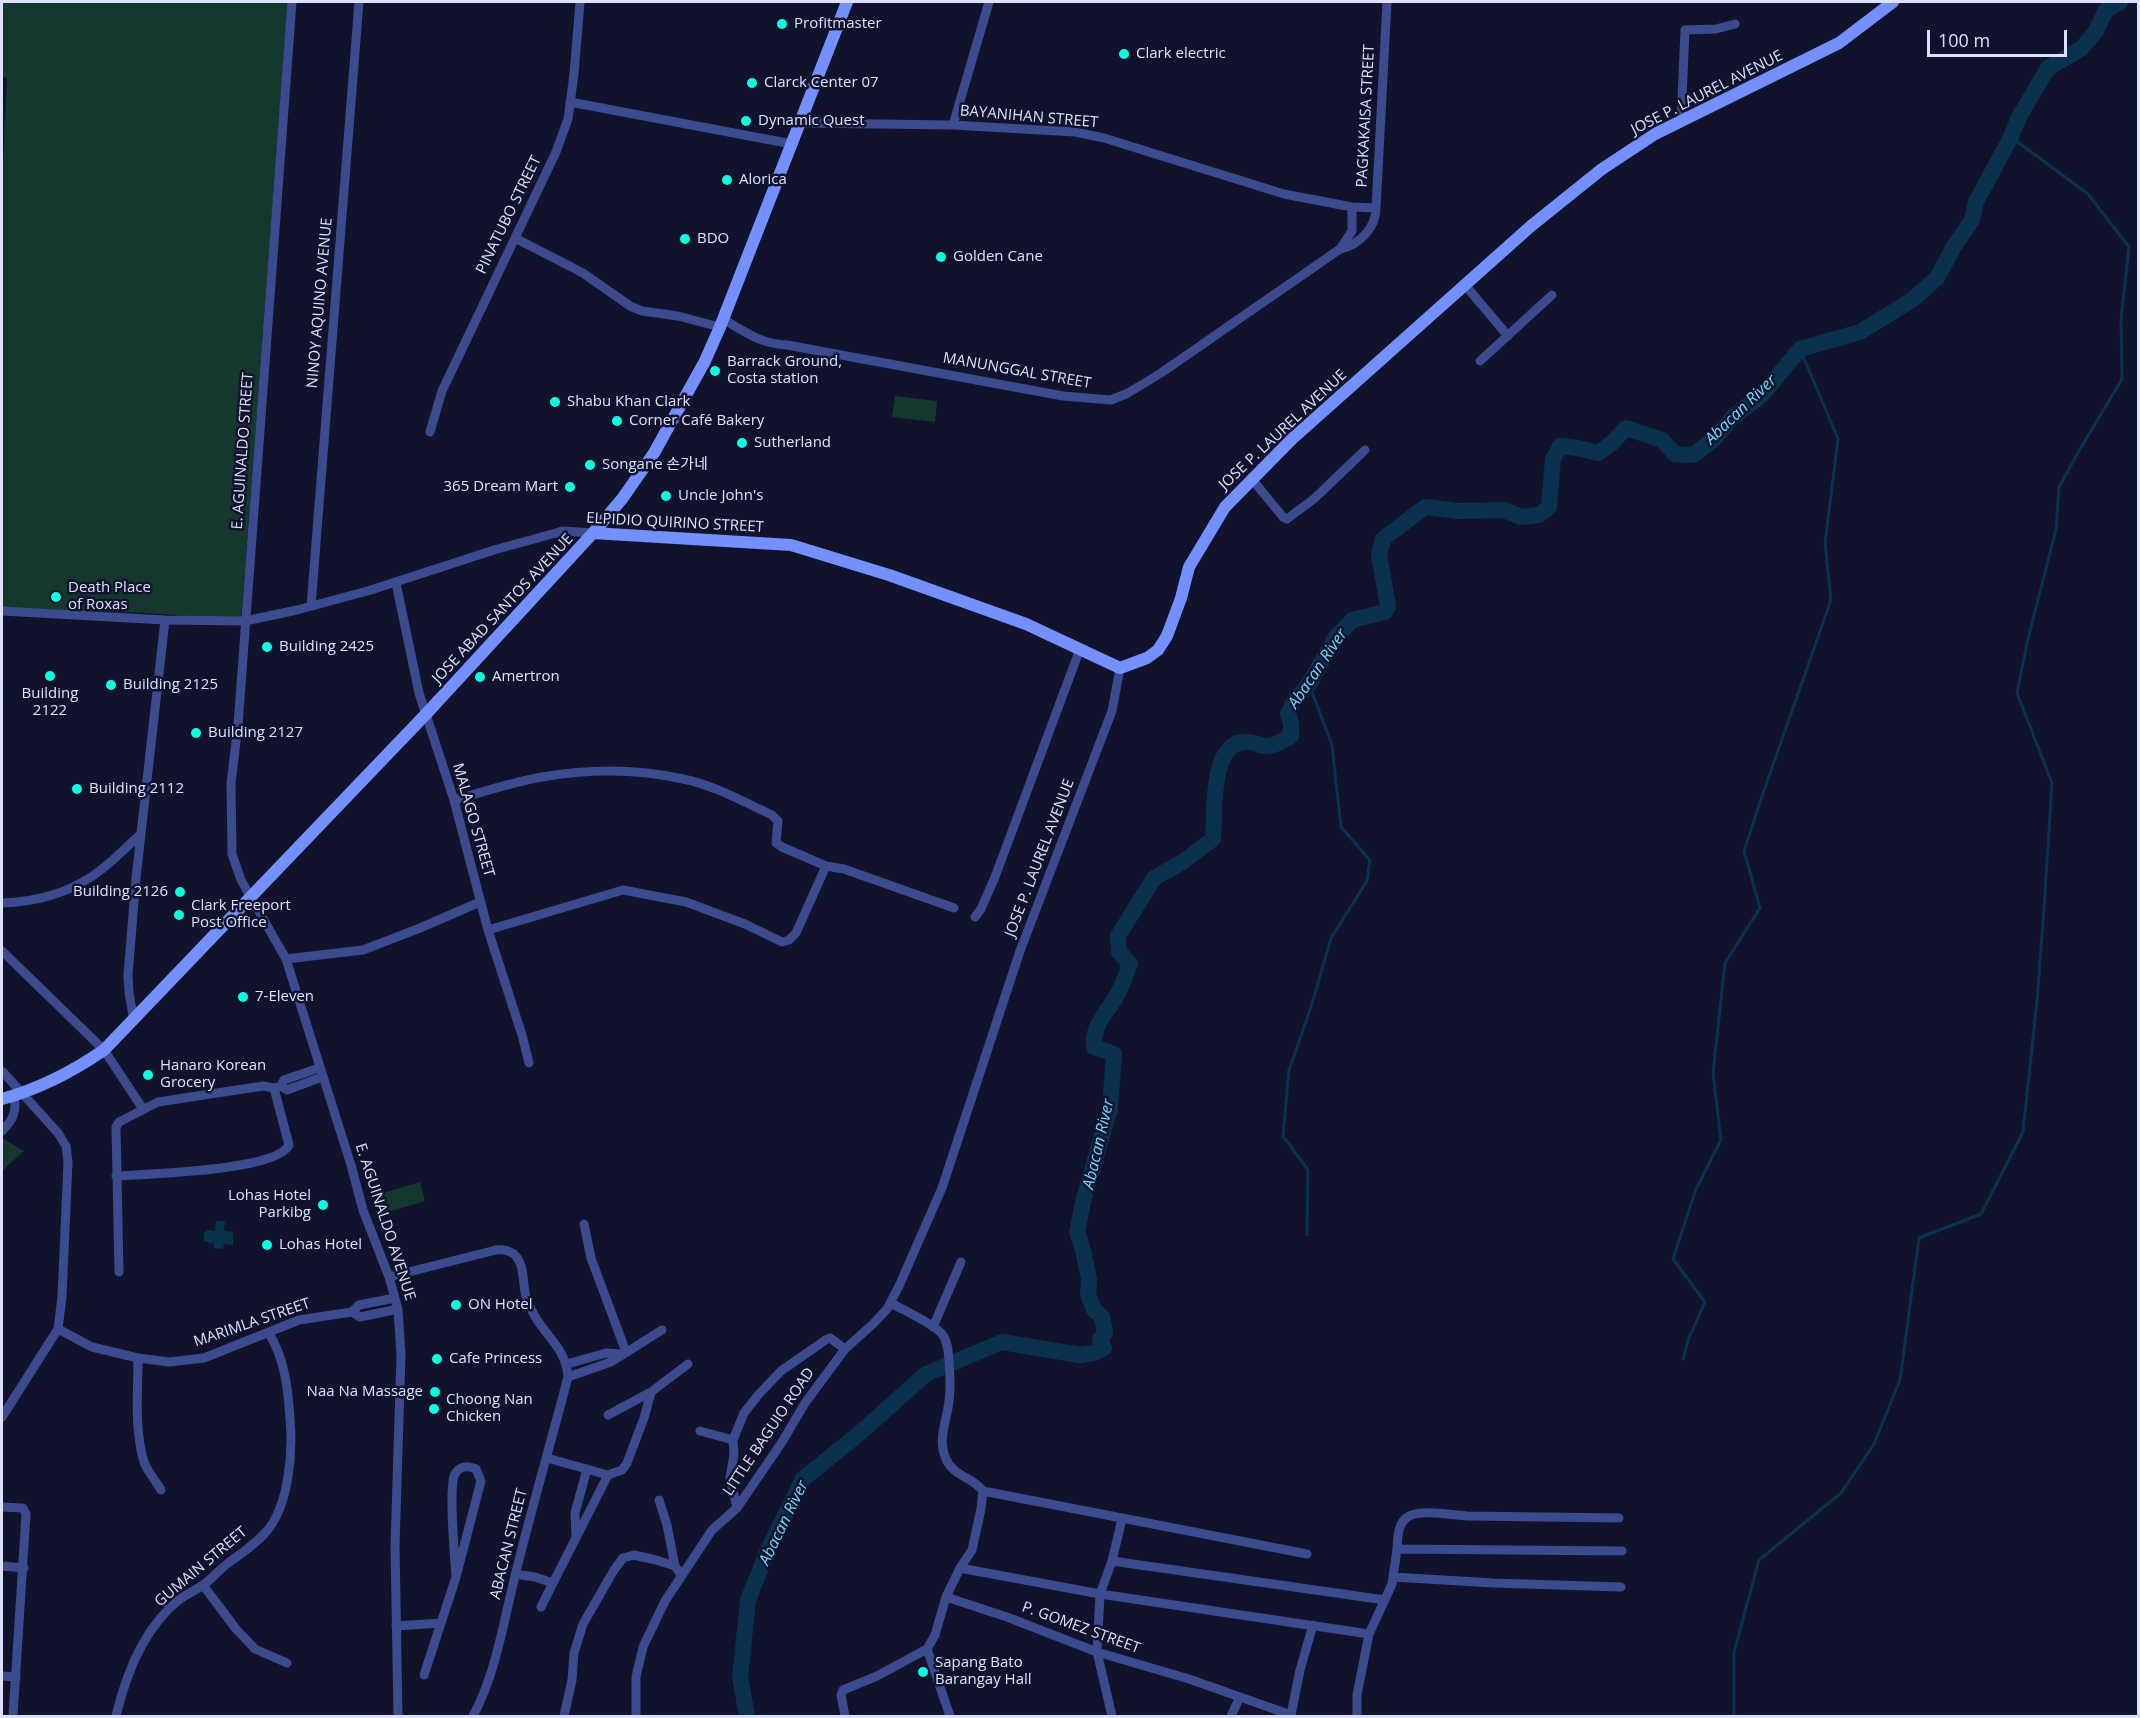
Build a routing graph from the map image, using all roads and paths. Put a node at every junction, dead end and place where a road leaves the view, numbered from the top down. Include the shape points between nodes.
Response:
1 (292, 2) edge
2 (359, 2) edge
3 (580, 2) edge
4 (847, 2) edge
5 (989, 2) edge
6 (1387, 2) edge
7 (1893, 2) edge
8 (1735, 24) dead end
9 (570, 102) junction
10 (1681, 121) junction
11 (801, 123) junction
12 (953, 125) junction
13 (792, 144) junction
14 (1352, 207) junction
15 (1376, 208) junction
16 (1352, 231) junction
17 (1367, 233) junction
18 (515, 238) junction
19 (1340, 249) junction
20 (1465, 285) junction
21 (1552, 296) dead end
22 (722, 323) junction
23 (1508, 336) junction
24 (1480, 362) dead end
25 (430, 432) dead end
26 (1365, 450) dead end
27 (1251, 478) junction
28 (592, 533) junction
29 (396, 583) junction
30 (311, 606) junction
31 (2, 611) edge
32 (165, 620) junction
33 (245, 621) junction
34 (1080, 650) junction
35 (1120, 668) junction
36 (427, 713) junction
37 (454, 800) junction
38 (141, 834) junction
39 (826, 866) junction
40 (252, 898) junction
41 (480, 902) junction
42 (2, 903) edge
43 (954, 908) dead end
44 (975, 917) dead end
45 (488, 930) junction
46 (2, 951) edge
47 (286, 959) junction
48 (134, 1021) junction
49 (104, 1050) junction
50 (529, 1063) dead end
51 (2, 1071) edge
52 (321, 1072) junction
53 (278, 1087) junction
54 (13, 1096) edge
55 (143, 1109) junction
56 (2, 1131) edge
57 (116, 1176) junction
58 (584, 1224) dead end
59 (961, 1262) dead end
60 (119, 1272) dead end
61 (389, 1277) junction
62 (395, 1298) junction
63 (891, 1303) junction
64 (398, 1309) junction
65 (352, 1312) junction
66 (933, 1327) junction
67 (58, 1329) junction
68 (662, 1330) dead end
69 (268, 1332) junction
70 (844, 1349) junction
71 (624, 1353) junction
72 (138, 1358) junction
73 (567, 1364) junction
74 (688, 1364) dead end
75 (568, 1377) junction
76 (651, 1392) junction
77 (608, 1415) dead end
78 (2, 1418) edge
79 (700, 1431) dead end
80 (733, 1440) junction
81 (546, 1458) junction
82 (587, 1469) junction
83 (608, 1475) junction
84 (161, 1490) dead end
85 (983, 1491) junction
86 (659, 1500) dead end
87 (2, 1507) edge
88 (737, 1508) junction
89 (1619, 1518) dead end
90 (1122, 1519) junction
91 (452, 1522) junction
92 (472, 1522) junction
93 (576, 1537) junction
94 (1397, 1549) junction
95 (1622, 1551) dead end
96 (1307, 1554) dead end
97 (1112, 1562) junction
98 (2, 1566) edge
99 (675, 1566) junction
100 (24, 1568) junction
101 (960, 1568) junction
102 (515, 1574) junction
103 (681, 1575) junction
104 (456, 1577) junction
105 (1392, 1577) junction
106 (553, 1583) junction
107 (203, 1585) junction
108 (1621, 1587) dead end
109 (1100, 1594) junction
110 (946, 1597) junction
111 (1385, 1600) junction
112 (541, 1607) dead end
113 (441, 1623) junction
114 (1313, 1625) junction
115 (396, 1626) junction
116 (1369, 1634) junction
117 (927, 1649) junction
118 (1097, 1653) junction
119 (287, 1663) dead end
120 (424, 1675) dead end
121 (2, 1676) edge
122 (16, 1677) junction
123 (1240, 1697) junction
124 (1292, 1715) edge
125 (13, 1716) edge
126 (116, 1716) edge
127 (398, 1716) edge
128 (473, 1716) edge
129 (564, 1716) edge
130 (636, 1716) edge
131 (845, 1716) edge
132 (950, 1716) edge
133 (1112, 1716) edge
134 (1231, 1716) edge
135 (1357, 1716) edge

1 - 33 street, E. AGUINALDO STREET
2 - 30 street, NINOY AQUINO AVENUE
3 - 9 street, PINATUBO STREET
4 - 11 street, JOSE ABAD SANTOS AVENUE
5 - 12 street
6 - 15 street, PAGKAKAISA STREET
7 - 10 street, JOSE P. LAUREL AVENUE via 1839,44
8 - 10 street via 1685,30
9 - 13 street
9 - 18 street, PINATUBO STREET via 556,152
10 - 20 street, JOSE P. LAUREL AVENUE via 1602,169
11 - 12 street, BAYANIHAN STREET
11 - 13 street, JOSE ABAD SANTOS AVENUE
12 - 14 street, BAYANIHAN STREET via 1075,132 1284,194
13 - 22 street, JOSE ABAD SANTOS AVENUE
14 - 15 street, PAGKAKAISA STREET
14 - 16 street
15 - 17 street
16 - 17 street
16 - 19 street, MANUNGGAL STREET
17 - 19 street, MANUNGGAL STREET
18 - 22 street, MANUNGGAL STREET via 583,273 642,311
18 - 25 street, PINATUBO STREET via 442,391
19 - 22 street, MANUNGGAL STREET via 1161,373 1111,400 1063,396 771,345
20 - 23 street
20 - 27 street, JOSE P. LAUREL AVENUE
21 - 23 street
22 - 28 street, JOSE ABAD SANTOS AVENUE via 705,362 654,453
23 - 24 street
26 - 27 street via 1287,519
27 - 35 street, JOSE P. LAUREL AVENUE via 1225,507 1189,567 1167,636 1158,650
28 - 29 street, ELPIDIO QUIRINO STREET via 556,532
28 - 34 street, ELPIDIO QUIRINO STREET via 791,545 989,610 1049,633
28 - 36 street, JOSE ABAD SANTOS AVENUE
29 - 30 street, ELPIDIO QUIRINO STREET
29 - 36 street, MALAGO STREET
30 - 33 street, ELPIDIO QUIRINO STREET
31 - 32 street, ELPIDIO QUIRINO STREET
32 - 33 street, ELPIDIO QUIRINO STREET
32 - 38 street
33 - 40 street, E. AGUINALDO STREET via 231,783 231,832 235,864
34 - 35 street, ELPIDIO QUIRINO STREET
34 - 44 street via 995,877
35 - 63 street, JOSE P. LAUREL AVENUE via 1112,711 1020,951 945,1179
36 - 37 street, MALAGO STREET
36 - 40 street, JOSE ABAD SANTOS AVENUE
37 - 39 street via 541,777 585,771 684,779 772,815 778,821 776,843
37 - 41 street, MALAGO STREET
38 - 42 street via 75,887 35,900
38 - 48 street via 128,975
39 - 43 street
39 - 45 street via 796,933 782,942 686,902 623,890
40 - 47 street, E. AGUINALDO AVENUE
40 - 48 street, JOSE ABAD SANTOS AVENUE
41 - 45 street, MALAGO STREET
41 - 47 street via 363,950
45 - 50 street, MALAGO STREET
46 - 49 street
47 - 52 street, E. AGUINALDO AVENUE
48 - 49 street, JOSE ABAD SANTOS AVENUE
49 - 54 street, JOSE ABAD SANTOS AVENUE via 65,1076
49 - 55 street
51 - 54 street
52 - 53 street via 287,1090
52 - 61 street, E. AGUINALDO AVENUE via 363,1210
53 - 55 street via 176,1099
53 - 57 street via 289,1145 282,1154 229,1168
54 - 56 street via 16,1106 12,1120
54 - 67 street via 58,1133 66,1146 68,1180
55 - 57 street via 116,1127
57 - 60 street
58 - 71 street
59 - 66 street
61 - 62 street, E. AGUINALDO AVENUE
61 - 73 street, ABACAN STREET via 504,1249 520,1264 527,1300
62 - 64 street, E. AGUINALDO AVENUE
62 - 65 street, MARIMLA STREET via 359,1305
63 - 66 street
63 - 70 street, LITTLE BAGUIO ROAD
64 - 65 street, MARIMLA STREET via 360,1317
64 - 115 street, E. AGUINALDO AVENUE via 401,1355
65 - 69 street, MARIMLA STREET via 299,1320
66 - 85 street via 947,1345 950,1382 942,1440 945,1458 953,1470
67 - 72 street, MARIMLA STREET via 92,1347
67 - 78 street
68 - 71 street
69 - 72 street, MARIMLA STREET via 204,1358 169,1362
69 - 107 street, GUMAIN STREET via 276,1344 288,1387 292,1454 285,1489 266,1532
70 - 80 street via 827,1339 782,1371 744,1413
70 - 88 street, LITTLE BAGUIO ROAD
71 - 73 street via 606,1353
71 - 75 street via 611,1362
72 - 84 street via 138,1419 144,1463
73 - 75 street, ABACAN STREET
74 - 76 street
75 - 81 street, ABACAN STREET
76 - 77 street
76 - 83 street via 627,1463 622,1470
79 - 80 street
80 - 88 street via 730,1478
81 - 82 street
81 - 102 street, ABACAN STREET
82 - 83 street
82 - 93 street via 575,1513
83 - 93 street
85 - 90 street
85 - 101 street via 972,1550
86 - 99 street
87 - 100 street via 26,1510
88 - 103 street, LITTLE BAGUIO ROAD via 712,1530
89 - 94 street via 1416,1513 1406,1517 1399,1528
90 - 96 street
90 - 97 street
91 - 92 street
91 - 92 street via 454,1476 467,1466 479,1473 481,1481
91 - 104 street
92 - 104 street
93 - 106 street
94 - 95 street
94 - 105 street
97 - 109 street
97 - 111 street
98 - 100 street
99 - 103 street
99 - 129 street via 634,1555 623,1558 614,1570 583,1624
100 - 122 street
101 - 109 street
101 - 110 street
102 - 106 street
102 - 128 street, ABACAN STREET via 482,1701
103 - 130 street, LITTLE BAGUIO ROAD via 643,1647 636,1677
104 - 113 street
105 - 108 street
105 - 111 street
106 - 112 street
107 - 119 street via 255,1649
107 - 126 street, GUMAIN STREET via 180,1599 161,1618 141,1647 122,1689
109 - 114 street
109 - 118 street
110 - 117 street
110 - 118 street, P. GOMEZ STREET
111 - 116 street
113 - 115 street
113 - 120 street
114 - 116 street
114 - 124 street
115 - 127 street, E. AGUINALDO AVENUE
116 - 135 street
117 - 131 street via 843,1690
117 - 132 street
118 - 123 street, P. GOMEZ STREET
118 - 133 street
121 - 122 street
122 - 125 street
123 - 124 street, P. GOMEZ STREET
123 - 134 street

